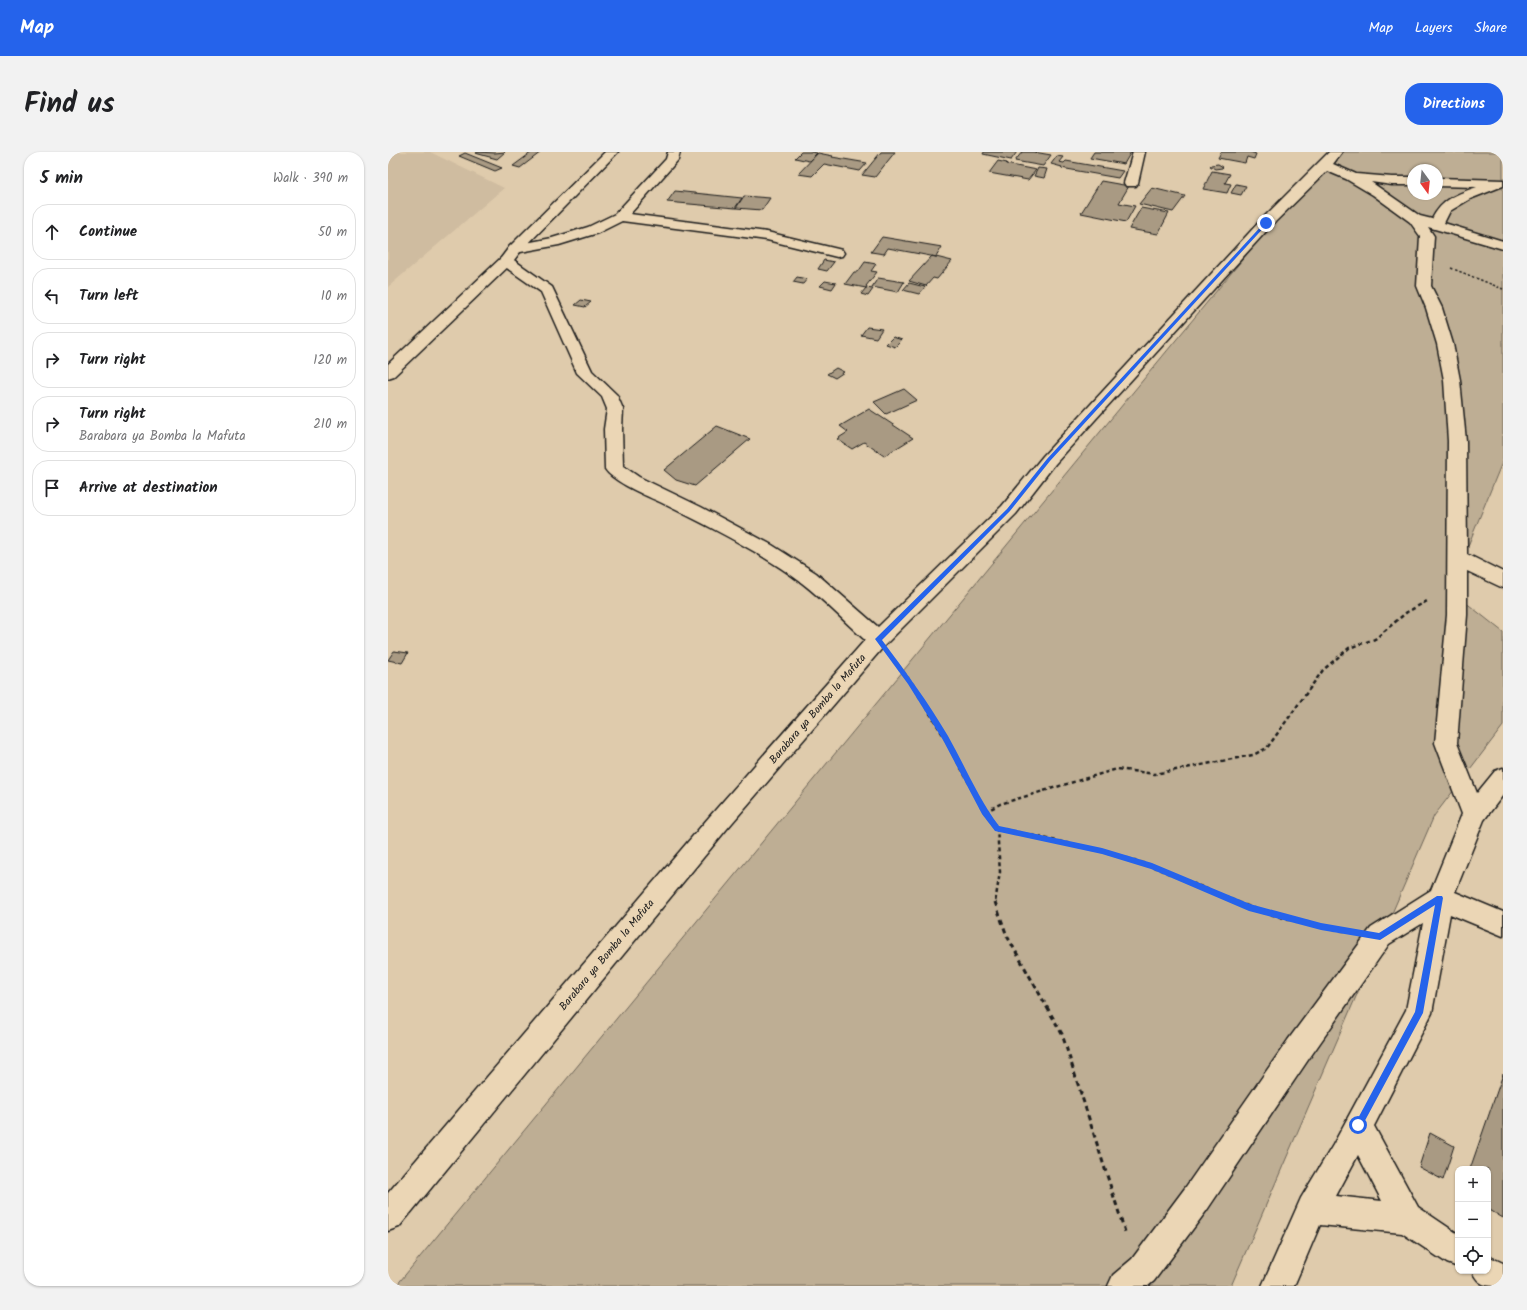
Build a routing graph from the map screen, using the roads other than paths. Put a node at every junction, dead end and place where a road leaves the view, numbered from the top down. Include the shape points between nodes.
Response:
1 (612, 152) edge
2 (674, 152) edge
3 (1139, 152) edge
4 (1331, 159) edge
5 (1351, 176) junction
6 (1407, 181) edge
7 (1443, 182) edge
8 (1132, 183) dead end
9 (1501, 183) edge
10 (620, 217) junction
11 (1414, 219) junction
12 (1436, 224) junction
13 (1503, 245) edge
14 (837, 253) dead end
15 (510, 255) junction
16 (388, 373) edge
17 (1458, 558) junction
18 (1503, 581) edge
19 (878, 639) junction
20 (1503, 778) edge
21 (1474, 814) junction
22 (1440, 898) junction
23 (1503, 924) edge
24 (1358, 1125) junction
25 (1312, 1209) junction
26 (388, 1216) edge
27 (1407, 1218) junction
28 (1455, 1250) edge
29 (1491, 1273) edge
30 (1133, 1278) edge
31 (1503, 1281) edge
32 (1278, 1286) edge

1 - 15 main road
2 - 10 main road via 672,160
3 - 8 main road
4 - 5 main road
4 - 19 main road, Barabara ya Bomba la Mafuta via 1250,240 1049,460 1008,510
5 - 6 main road
5 - 11 main road
7 - 9 main road
9 - 12 main road via 1465,196 1444,209
10 - 14 main road via 767,236
10 - 15 main road via 593,230
11 - 12 main road
11 - 17 main road via 1427,236 1424,286 1445,344 1452,380 1457,441
12 - 13 main road
15 - 16 main road
15 - 19 main road via 547,290 585,373 609,395 615,409 614,469 701,514 809,578
17 - 18 main road
17 - 21 main road via 1457,615 1446,743
19 - 26 main road, Barabara ya Bomba la Mafuta via 718,822
20 - 21 main road
21 - 22 main road
22 - 23 main road
22 - 24 main road via 1419,1013
22 - 30 main road via 1380,936 1196,1199
24 - 25 main road
24 - 27 main road
25 - 27 main road
25 - 32 main road
27 - 28 main road
29 - 31 main road

